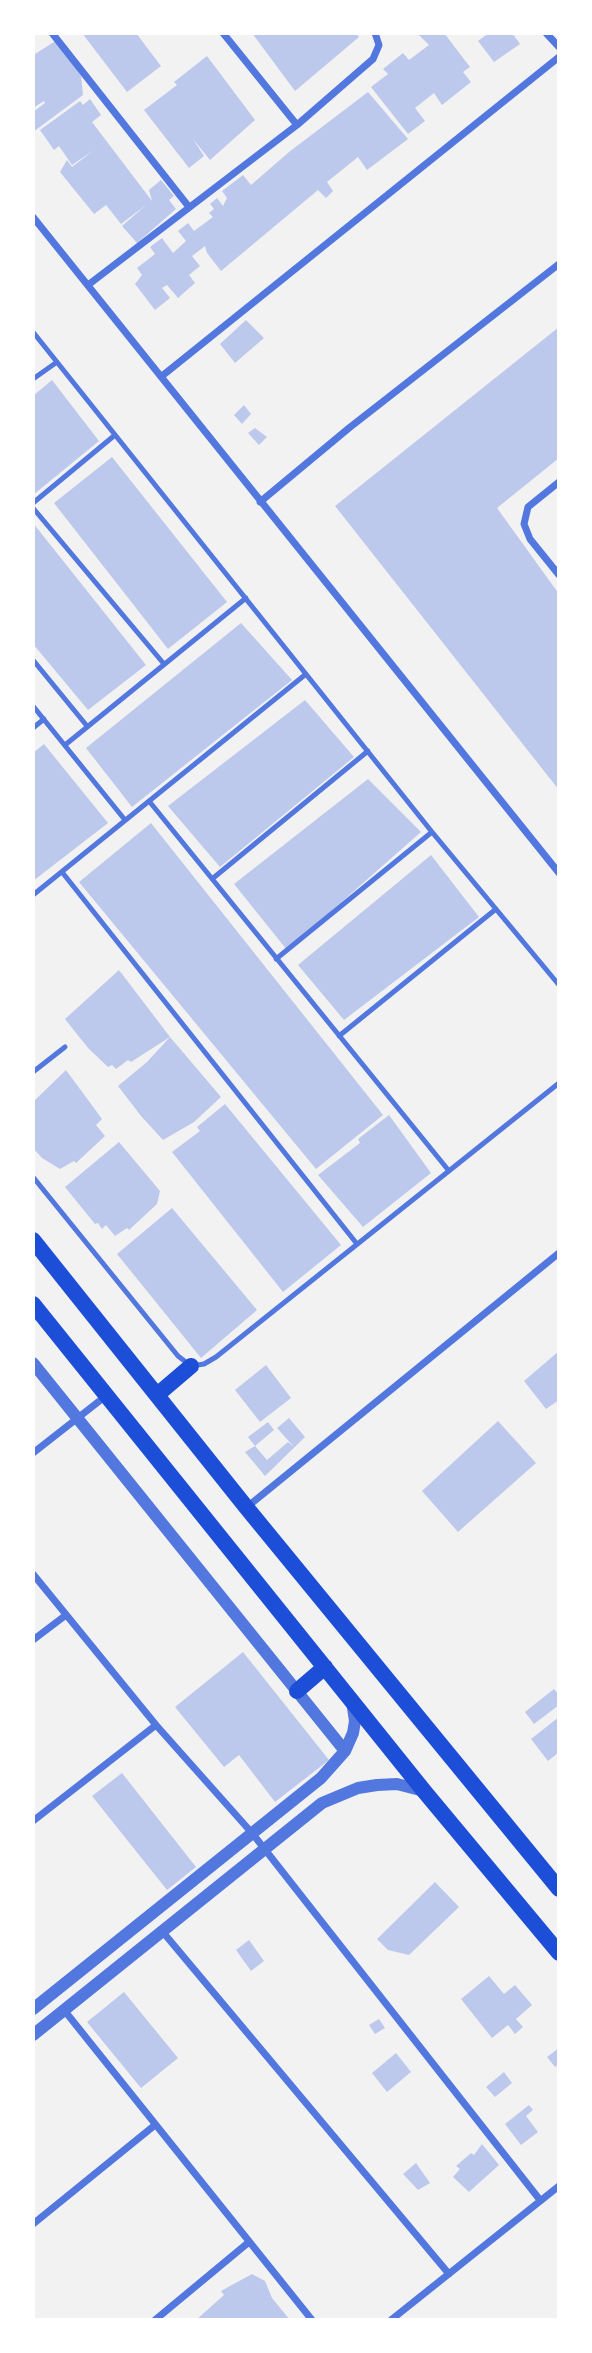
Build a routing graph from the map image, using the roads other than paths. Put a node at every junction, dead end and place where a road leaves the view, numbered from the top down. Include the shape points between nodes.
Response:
1 (52, 33) edge
2 (223, 33) edge
3 (375, 33) edge
4 (547, 33) edge
5 (559, 47) edge
6 (559, 57) edge
7 (297, 124) junction
8 (189, 207) junction
9 (33, 217) edge
10 (559, 264) edge
11 (88, 285) junction
12 (33, 332) edge
13 (57, 362) junction
14 (162, 376) junction
15 (33, 379) edge
16 (115, 435) junction
17 (559, 482) edge
18 (260, 502) junction
19 (33, 505) edge
20 (559, 575) edge
21 (246, 598) junction
22 (33, 660) edge
23 (164, 664) junction
24 (306, 674) junction
25 (33, 706) edge
26 (44, 719) junction
27 (87, 726) junction
28 (33, 727) edge
29 (65, 745) junction
30 (368, 751) junction
31 (149, 802) junction
32 (125, 820) junction
33 (432, 832) junction
34 (62, 872) junction
35 (559, 873) edge
36 (212, 879) junction
37 (33, 895) edge
38 (496, 909) junction
39 (276, 959) junction
40 (559, 985) edge
41 (339, 1036) junction
42 (65, 1047) dead end
43 (33, 1072) edge
44 (559, 1083) edge
45 (449, 1171) junction
46 (33, 1177) edge
47 (33, 1240) edge
48 (357, 1244) junction
49 (559, 1253) edge
50 (33, 1304) edge
51 (33, 1363) edge
52 (191, 1366) junction
53 (107, 1395) junction
54 (157, 1395) junction
55 (77, 1419) junction
56 (33, 1453) edge
57 (246, 1507) junction
58 (33, 1574) edge
59 (66, 1615) junction
60 (33, 1640) edge
61 (325, 1667) junction
62 (297, 1691) junction
63 (352, 1701) junction
64 (156, 1725) junction
65 (345, 1751) junction
66 (424, 1791) junction
67 (33, 1821) edge
68 (252, 1833) junction
69 (264, 1849) junction
70 (559, 1889) edge
71 (162, 1931) junction
72 (559, 1953) edge
73 (33, 2009) edge
74 (64, 2010) junction
75 (33, 2035) edge
76 (155, 2125) junction
77 (559, 2186) edge
78 (540, 2200) junction
79 (33, 2224) edge
80 (249, 2242) junction
81 (449, 2274) junction
82 (155, 2320) edge
83 (312, 2320) edge
84 (391, 2320) edge

1 - 8 street
2 - 7 street
3 - 7 street via 379,45 373,59
4 - 5 street
6 - 14 street
7 - 8 street
8 - 11 street
9 - 11 street
10 - 18 street
11 - 14 street
12 - 13 lane
13 - 15 lane
13 - 16 lane
14 - 18 street
16 - 19 lane
16 - 21 lane
17 - 20 street via 528,507 524,524 530,539
18 - 35 street
19 - 23 lane
21 - 23 lane
21 - 24 lane
22 - 27 lane
23 - 27 lane
24 - 30 lane
24 - 31 lane
25 - 26 lane
26 - 28 lane
26 - 29 lane
27 - 29 lane
29 - 32 lane
30 - 33 lane
30 - 36 lane
31 - 32 lane
31 - 36 lane
32 - 34 lane
33 - 38 lane
33 - 39 lane
34 - 37 lane
34 - 48 lane
36 - 39 lane
38 - 40 lane
38 - 41 lane
39 - 41 lane
41 - 45 lane
42 - 43 lane
44 - 45 lane
45 - 48 lane
46 - 52 lane via 178,1356
47 - 54 main road
48 - 52 lane via 210,1362
49 - 57 street
50 - 53 main road
51 - 55 street
52 - 54 main road
53 - 55 street
53 - 61 main road
54 - 57 main road
55 - 56 street
55 - 62 street
57 - 70 main road
58 - 59 street
59 - 60 street
59 - 64 street
61 - 62 main road
61 - 63 main road
62 - 65 street
63 - 65 street via 355,1721
63 - 66 main road
64 - 67 street
64 - 68 street
65 - 68 street via 321,1778
66 - 69 street via 397,1784 339,1794
66 - 72 main road
68 - 69 street
68 - 73 street
69 - 71 street
69 - 78 street
71 - 74 street
71 - 81 street
74 - 75 street
74 - 76 street
76 - 79 street
76 - 80 street
77 - 78 street
78 - 81 street
80 - 82 street
80 - 83 street
81 - 84 street

